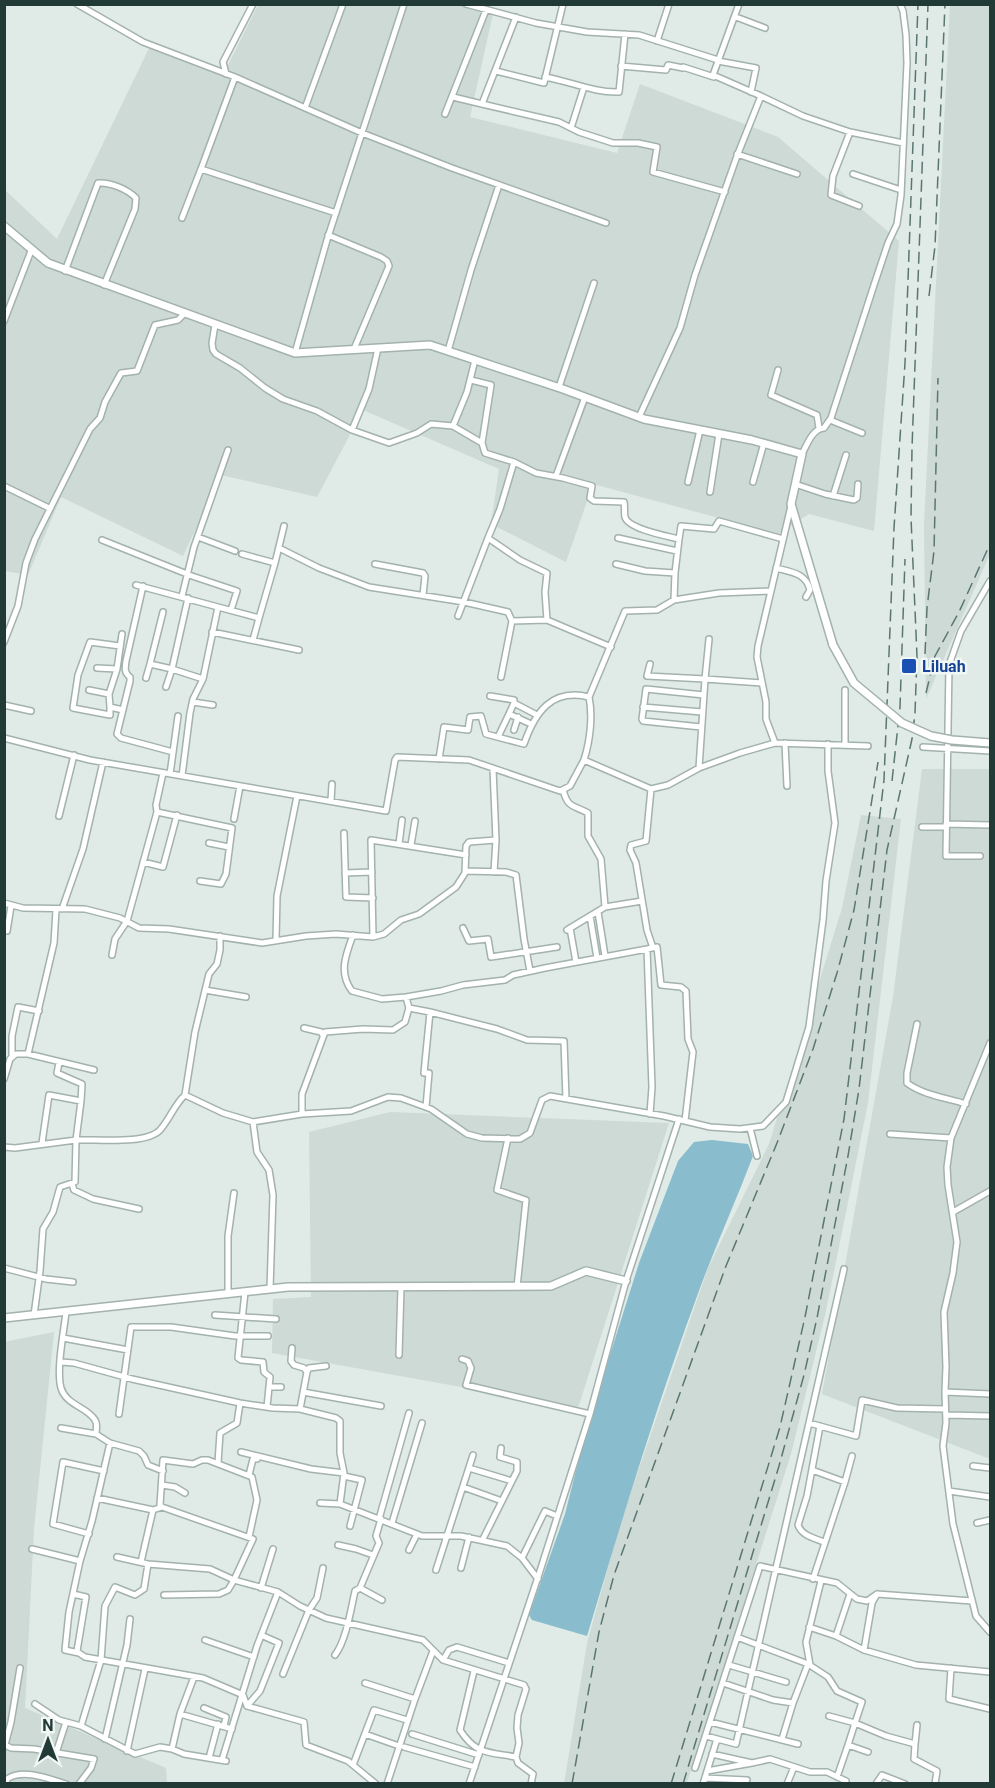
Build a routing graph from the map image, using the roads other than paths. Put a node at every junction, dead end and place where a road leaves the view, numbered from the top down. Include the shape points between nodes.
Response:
1 (77, 4) edge
2 (253, 4) edge
3 (343, 4) edge
4 (404, 4) edge
5 (466, 4) edge
6 (669, 4) edge
7 (739, 4) edge
8 (900, 4) edge
9 (563, 5) edge
10 (572, 8) dead end
11 (486, 10) junction
12 (516, 17) junction
13 (735, 17) junction
14 (558, 27) junction
15 (765, 28) dead end
16 (625, 34) junction
17 (657, 41) junction
18 (718, 60) junction
19 (621, 66) junction
20 (496, 71) junction
21 (226, 74) junction
22 (235, 77) junction
23 (545, 77) junction
24 (717, 77) junction
25 (584, 87) junction
26 (750, 92) junction
27 (761, 96) junction
28 (453, 97) junction
29 (482, 104) junction
30 (305, 108) junction
31 (444, 114) dead end
32 (571, 128) junction
33 (850, 132) junction
34 (362, 133) junction
35 (903, 143) junction
36 (737, 154) junction
37 (201, 169) junction
38 (797, 174) dead end
39 (854, 174) dead end
40 (499, 185) junction
41 (901, 189) junction
42 (725, 192) junction
43 (859, 206) dead end
44 (336, 213) junction
45 (182, 218) dead end
46 (606, 223) dead end
47 (4, 226) edge
48 (328, 235) junction
49 (31, 251) junction
50 (64, 271) junction
51 (594, 283) dead end
52 (104, 285) junction
53 (184, 314) junction
54 (4, 321) edge
55 (215, 325) junction
56 (378, 348) junction
57 (354, 350) junction
58 (448, 351) junction
59 (295, 353) junction
60 (475, 360) junction
61 (778, 370) dead end
62 (471, 380) junction
63 (559, 387) junction
64 (585, 397) junction
65 (639, 417) junction
66 (830, 420) junction
67 (453, 426) junction
68 (819, 428) junction
69 (352, 430) junction
70 (700, 430) junction
71 (862, 433) dead end
72 (719, 434) junction
73 (482, 443) junction
74 (764, 443) junction
75 (228, 450) dead end
76 (802, 454) junction
77 (846, 455) dead end
78 (514, 462) junction
79 (556, 476) junction
80 (688, 482) dead end
81 (753, 482) dead end
82 (795, 484) junction
83 (858, 484) dead end
84 (4, 486) edge
85 (710, 492) dead end
86 (833, 495) junction
87 (791, 504) junction
88 (49, 508) junction
89 (284, 526) dead end
90 (198, 537) junction
91 (488, 538) junction
92 (618, 538) dead end
93 (679, 539) junction
94 (783, 539) junction
95 (102, 540) dead end
96 (279, 548) junction
97 (235, 551) dead end
98 (677, 551) junction
99 (242, 554) dead end
100 (276, 563) junction
101 (375, 564) dead end
102 (616, 564) dead end
103 (776, 568) junction
104 (675, 573) junction
105 (188, 574) junction
106 (990, 581) edge
107 (136, 585) dead end
108 (143, 586) junction
109 (770, 591) junction
110 (423, 595) junction
111 (185, 597) junction
112 (806, 597) dead end
113 (674, 600) junction
114 (464, 602) junction
115 (218, 607) junction
116 (231, 610) junction
117 (163, 612) dead end
118 (458, 616) dead end
119 (259, 618) junction
120 (547, 620) junction
121 (512, 621) junction
122 (212, 632) junction
123 (122, 634) dead end
124 (709, 639) dead end
125 (253, 640) junction
126 (4, 642) edge
127 (120, 646) junction
128 (611, 648) junction
129 (299, 650) dead end
130 (150, 664) junction
131 (650, 664) dead end
132 (97, 668) dead end
133 (117, 669) junction
134 (172, 669) junction
135 (647, 676) junction
136 (501, 677) dead end
137 (146, 678) dead end
138 (203, 679) junction
139 (705, 679) junction
140 (762, 683) junction
141 (166, 687) dead end
142 (645, 689) junction
143 (89, 690) dead end
144 (845, 690) dead end
145 (109, 694) junction
146 (704, 695) junction
147 (490, 696) dead end
148 (589, 697) junction
149 (193, 702) junction
150 (514, 703) junction
151 (4, 705) edge
152 (213, 705) dead end
153 (110, 707) junction
154 (643, 707) junction
155 (123, 710) junction
156 (31, 711) dead end
157 (702, 712) junction
158 (509, 714) junction
159 (537, 714) junction
160 (178, 716) dead end
161 (518, 717) junction
162 (531, 724) junction
163 (701, 727) junction
164 (514, 730) dead end
165 (498, 737) junction
166 (4, 738) edge
167 (775, 743) junction
168 (785, 743) junction
169 (990, 743) edge
170 (828, 744) junction
171 (845, 745) junction
172 (868, 746) dead end
173 (923, 747) dead end
174 (947, 747) junction
175 (990, 751) edge
176 (173, 752) junction
177 (74, 755) junction
178 (439, 759) junction
179 (584, 760) junction
180 (103, 762) junction
181 (699, 768) junction
182 (493, 769) junction
183 (163, 773) junction
184 (170, 774) junction
185 (182, 776) junction
186 (332, 784) dead end
187 (240, 786) junction
188 (787, 786) dead end
189 (651, 789) junction
190 (562, 790) junction
191 (297, 796) junction
192 (331, 801) junction
193 (157, 812) junction
194 (59, 816) dead end
195 (177, 816) junction
196 (234, 819) dead end
197 (402, 820) dead end
198 (415, 821) dead end
199 (990, 825) edge
200 (946, 826) junction
201 (922, 827) dead end
202 (344, 833) dead end
203 (496, 840) junction
204 (209, 843) dead end
205 (399, 844) junction
206 (411, 846) junction
207 (229, 848) junction
208 (466, 855) junction
209 (980, 856) dead end
210 (143, 862) junction
211 (465, 871) junction
212 (372, 872) junction
213 (494, 872) junction
214 (345, 873) junction
215 (200, 880) dead end
216 (373, 898) junction
217 (642, 901) junction
218 (4, 903) edge
219 (11, 906) junction
220 (605, 907) junction
221 (59, 910) junction
222 (597, 912) junction
223 (590, 916) junction
224 (127, 921) junction
225 (463, 928) dead end
226 (4, 931) edge
227 (353, 935) junction
228 (220, 936) junction
229 (373, 937) junction
230 (276, 940) junction
231 (557, 947) dead end
232 (650, 949) junction
233 (526, 952) junction
234 (112, 955) dead end
235 (605, 956) junction
236 (597, 958) junction
237 (576, 962) junction
238 (530, 971) junction
239 (205, 990) junction
240 (246, 997) dead end
241 (406, 997) junction
242 (409, 1008) junction
243 (39, 1011) junction
244 (430, 1012) junction
245 (917, 1024) dead end
246 (304, 1028) dead end
247 (323, 1035) junction
248 (990, 1043) edge
249 (28, 1054) junction
250 (12, 1055) junction
251 (59, 1063) junction
252 (94, 1070) dead end
253 (4, 1079) edge
254 (185, 1095) junction
255 (566, 1100) junction
256 (81, 1101) junction
257 (966, 1104) junction
258 (426, 1107) junction
259 (302, 1114) junction
260 (650, 1114) junction
261 (682, 1120) junction
262 (254, 1122) junction
263 (750, 1128) junction
264 (890, 1134) dead end
265 (508, 1138) junction
266 (951, 1138) junction
267 (76, 1140) junction
268 (42, 1143) junction
269 (4, 1147) edge
270 (757, 1156) dead end
271 (72, 1184) junction
272 (990, 1191) edge
273 (234, 1193) dead end
274 (139, 1209) dead end
275 (953, 1212) junction
276 (4, 1268) edge
277 (844, 1269) dead end
278 (40, 1276) junction
279 (626, 1281) junction
280 (73, 1282) dead end
281 (401, 1287) junction
282 (517, 1287) junction
283 (270, 1289) junction
284 (245, 1292) junction
285 (228, 1294) junction
286 (66, 1312) junction
287 (34, 1315) junction
288 (215, 1315) dead end
289 (243, 1317) junction
290 (4, 1318) edge
291 (276, 1319) dead end
292 (242, 1335) junction
293 (268, 1336) dead end
294 (63, 1338) junction
295 (292, 1348) dead end
296 (128, 1350) junction
297 (399, 1355) dead end
298 (462, 1359) dead end
299 (61, 1362) junction
300 (326, 1366) dead end
301 (307, 1372) junction
302 (125, 1376) junction
303 (269, 1387) junction
304 (280, 1387) dead end
305 (303, 1392) junction
306 (945, 1392) junction
307 (990, 1394) edge
308 (240, 1403) junction
309 (381, 1406) dead end
310 (267, 1407) junction
311 (300, 1409) junction
312 (945, 1412) junction
313 (409, 1413) dead end
314 (119, 1414) dead end
315 (590, 1414) junction
316 (990, 1416) edge
317 (422, 1423) dead end
318 (809, 1423) junction
319 (820, 1426) junction
320 (61, 1428) dead end
321 (96, 1434) junction
322 (110, 1443) junction
323 (501, 1448) dead end
324 (241, 1452) dead end
325 (473, 1455) dead end
326 (259, 1456) junction
327 (852, 1456) dead end
328 (218, 1463) junction
329 (973, 1466) dead end
330 (469, 1468) junction
331 (990, 1468) edge
332 (104, 1470) junction
333 (812, 1470) junction
334 (163, 1471) junction
335 (344, 1474) junction
336 (249, 1475) junction
337 (512, 1481) junction
338 (845, 1482) junction
339 (162, 1485) junction
340 (464, 1487) junction
341 (949, 1491) junction
342 (185, 1493) dead end
343 (990, 1497) edge
344 (97, 1498) junction
345 (502, 1501) junction
346 (320, 1503) dead end
347 (340, 1504) junction
348 (162, 1507) junction
349 (153, 1510) junction
350 (354, 1510) junction
351 (557, 1516) junction
352 (380, 1519) junction
353 (990, 1520) edge
354 (977, 1522) dead end
355 (392, 1523) junction
356 (350, 1526) dead end
357 (89, 1534) junction
358 (417, 1534) junction
359 (447, 1536) junction
360 (249, 1537) junction
361 (469, 1537) junction
362 (483, 1539) junction
363 (825, 1542) junction
364 (338, 1545) dead end
365 (32, 1549) dead end
366 (273, 1549) dead end
367 (409, 1550) dead end
368 (373, 1555) junction
369 (117, 1557) dead end
370 (522, 1558) junction
371 (80, 1561) junction
372 (144, 1563) junction
373 (323, 1568) dead end
374 (461, 1568) dead end
375 (436, 1570) dead end
376 (775, 1570) junction
377 (538, 1579) junction
378 (813, 1579) junction
379 (234, 1580) junction
380 (820, 1581) junction
381 (261, 1588) junction
382 (360, 1588) junction
383 (278, 1592) junction
384 (74, 1594) junction
385 (850, 1594) junction
386 (877, 1594) junction
387 (164, 1595) dead end
388 (382, 1600) dead end
389 (972, 1601) junction
390 (309, 1610) junction
391 (130, 1619) dead end
392 (347, 1621) junction
393 (809, 1627) junction
394 (990, 1632) edge
395 (261, 1635) junction
396 (836, 1636) junction
397 (737, 1637) junction
398 (205, 1640) dead end
399 (758, 1646) junction
400 (864, 1650) junction
401 (433, 1651) junction
402 (79, 1653) junction
403 (335, 1655) dead end
404 (254, 1657) junction
405 (101, 1660) junction
406 (442, 1660) junction
407 (509, 1663) junction
408 (122, 1664) junction
409 (729, 1665) junction
410 (809, 1665) junction
411 (20, 1668) dead end
412 (951, 1668) junction
413 (145, 1669) junction
414 (474, 1671) junction
415 (752, 1672) junction
416 (990, 1672) edge
417 (283, 1674) dead end
418 (194, 1677) junction
419 (504, 1681) junction
420 (786, 1682) dead end
421 (365, 1683) dead end
422 (723, 1683) junction
423 (748, 1691) junction
424 (243, 1695) junction
425 (415, 1699) junction
426 (793, 1703) junction
427 (35, 1704) dead end
428 (247, 1706) junction
429 (204, 1708) dead end
430 (990, 1709) edge
431 (180, 1714) junction
432 (829, 1716) dead end
433 (407, 1720) junction
434 (66, 1722) junction
435 (710, 1722) junction
436 (855, 1723) junction
437 (218, 1724) junction
438 (917, 1725) dead end
439 (81, 1726) junction
440 (224, 1726) junction
441 (740, 1728) junction
442 (232, 1729) junction
443 (365, 1734) junction
444 (412, 1734) dead end
445 (706, 1736) junction
446 (105, 1739) junction
447 (717, 1739) junction
448 (782, 1739) junction
449 (798, 1744) dead end
450 (915, 1744) junction
451 (848, 1745) junction
452 (401, 1747) junction
453 (172, 1749) junction
454 (701, 1750) junction
455 (127, 1751) junction
456 (480, 1752) junction
457 (868, 1752) dead end
458 (56, 1753) junction
459 (712, 1753) junction
460 (516, 1757) junction
461 (208, 1758) junction
462 (752, 1763) junction
463 (353, 1765) junction
464 (475, 1767) junction
465 (794, 1767) junction
466 (695, 1768) dead end
467 (705, 1777) edge
468 (837, 1777) junction
469 (747, 1780) dead end
470 (718, 1781) edge
471 (6, 1784) edge
472 (66, 1784) edge
473 (79, 1784) edge
474 (376, 1784) edge
475 (387, 1784) edge
476 (469, 1784) edge
477 (531, 1784) edge
478 (787, 1784) edge
479 (845, 1784) edge
480 (876, 1784) edge
481 (905, 1784) edge
482 (935, 1784) edge

1 - 21 street via 143,42
2 - 21 street via 223,62
3 - 30 street
4 - 34 street
5 - 11 street
6 - 17 street
7 - 13 street
8 - 35 street via 907,61
9 - 10 street
9 - 14 street
11 - 12 street
11 - 28 street
12 - 14 street
12 - 20 street
13 - 15 street
13 - 18 street
14 - 16 street
14 - 23 street
16 - 17 street
16 - 19 street
17 - 18 street
18 - 24 street via 713,75
18 - 26 street via 756,68
19 - 24 street via 666,70 668,65
19 - 25 street via 619,92
20 - 23 street via 544,82
20 - 29 street
21 - 22 street
22 - 30 street
22 - 37 street
23 - 25 street
24 - 26 street
25 - 32 street
26 - 27 street
27 - 33 street
27 - 36 street
28 - 29 street
28 - 31 street
29 - 32 street
30 - 34 street
32 - 42 street via 613,142 657,147 653,172
33 - 35 street
33 - 43 street via 833,176 831,195
34 - 40 street
34 - 44 street
35 - 41 street
36 - 38 street
36 - 42 street
37 - 44 street
37 - 45 street
39 - 41 street
40 - 46 street
40 - 58 street
41 - 66 street via 897,224
42 - 65 street via 680,328
44 - 48 street
47 - 49 street
48 - 57 street via 387,261
48 - 59 street
49 - 50 street
49 - 54 street
50 - 52 street
50 - 52 street via 98,183 106,183 136,198
51 - 63 street
52 - 53 street
53 - 55 street
53 - 88 street via 178,320 155,325 137,371 121,373
55 - 59 street
55 - 69 street via 214,352 283,399
56 - 57 street
56 - 58 street via 430,345
56 - 69 street via 369,389
57 - 59 street
58 - 60 street
60 - 62 street
60 - 63 street
61 - 68 street via 771,397 815,414
62 - 67 street
62 - 73 street via 492,385
63 - 64 street
64 - 65 street
64 - 79 street
65 - 70 street
66 - 68 street
66 - 71 street
67 - 69 street via 431,424 389,443
67 - 73 street
68 - 76 street
70 - 72 street
70 - 80 street
72 - 74 street
72 - 85 street
73 - 78 street via 484,453
74 - 76 street
74 - 81 street
75 - 90 street
76 - 82 street
77 - 86 street
78 - 79 street via 536,473
78 - 91 street
79 - 93 street via 592,486 590,498 594,501 624,502 627,521 638,527
82 - 86 street
82 - 87 street
83 - 86 street via 856,500
84 - 88 street
87 - 94 street
87 - 169 street, bridge via 832,645 854,683 902,723 931,736
88 - 126 street via 26,563 18,606
89 - 96 street
90 - 97 street
90 - 105 street
91 - 114 street
91 - 120 street via 548,573
92 - 98 street
93 - 94 street via 681,526 714,529 719,521
93 - 98 street
94 - 103 street
95 - 105 street
96 - 100 street
96 - 110 street via 369,587
98 - 104 street
99 - 100 street
100 - 119 street
101 - 110 street via 423,573
102 - 104 street
103 - 109 street
103 - 112 street via 799,574 808,581 810,590
104 - 113 street
105 - 111 street
105 - 116 street via 237,591
106 - 174 street via 961,631 949,665
107 - 108 street
108 - 111 street
108 - 155 street via 126,661 125,670 130,677
109 - 113 street
109 - 140 street via 757,657
110 - 114 street
111 - 115 street
111 - 134 street
113 - 128 street via 657,610 625,611
114 - 118 street
114 - 121 street via 508,612
115 - 116 street
115 - 122 street
116 - 119 street
117 - 130 street
119 - 125 street
120 - 121 street
120 - 128 street
121 - 136 street
122 - 125 street
122 - 138 street
123 - 127 street
124 - 139 street
125 - 129 street
127 - 133 street
127 - 153 street via 90,642 78,675 73,708 110,715
128 - 148 street
130 - 134 street
130 - 137 street
131 - 135 street
132 - 133 street
133 - 145 street
134 - 138 street
134 - 141 street
135 - 139 street
135 - 142 street
138 - 149 street
139 - 140 street
139 - 146 street
140 - 167 street via 766,719
142 - 146 street
142 - 154 street
143 - 145 street
144 - 171 street
145 - 153 street
146 - 157 street
147 - 150 street
148 - 159 street via 564,696 551,701
148 - 179 street
149 - 152 street
149 - 185 street
150 - 158 street
150 - 159 street
151 - 156 street
153 - 155 street
154 - 157 street
154 - 163 street via 643,721
155 - 176 street via 118,736
157 - 163 street
158 - 161 street
158 - 165 street
159 - 162 street
160 - 176 street
161 - 162 street
161 - 164 street
162 - 165 street via 524,744
163 - 181 street
165 - 178 street via 486,734 481,716 470,717 468,730 444,727
166 - 177 street
167 - 168 street
167 - 181 street
168 - 170 street
168 - 188 street
170 - 171 street
170 - 263 street via 835,823 809,1027 786,1102 763,1126
171 - 172 street
173 - 174 street
174 - 175 street
174 - 200 street
176 - 184 street
177 - 180 street
177 - 194 street
178 - 182 street via 469,760
178 - 192 street via 398,757 386,811
179 - 189 street
179 - 190 street via 570,786
180 - 183 street
180 - 221 street via 83,849
181 - 189 street via 668,785
182 - 190 street
182 - 203 street
183 - 184 street
183 - 193 street
184 - 185 street
185 - 187 street
186 - 192 street
187 - 191 street
187 - 196 street
189 - 217 street via 646,841 631,845 630,850
190 - 220 street via 569,805 588,813 588,836 602,859
191 - 192 street
191 - 230 street via 277,896
193 - 195 street
193 - 210 street
195 - 207 street via 232,828
195 - 210 street via 163,867
197 - 205 street
198 - 206 street
199 - 200 street
200 - 201 street
200 - 209 street via 946,856
202 - 214 street
203 - 208 street via 469,842
203 - 213 street
204 - 207 street
205 - 206 street
205 - 212 street via 371,840
206 - 208 street
207 - 215 street via 222,884
208 - 211 street
210 - 224 street
211 - 213 street
211 - 229 street via 456,886 423,912 398,921 384,934
212 - 214 street
212 - 216 street
213 - 233 street via 516,875
214 - 216 street via 346,897
216 - 229 street
217 - 220 street
217 - 232 street
218 - 219 street
219 - 221 street
219 - 226 street
220 - 222 street
221 - 224 street via 85,909
221 - 243 street
222 - 223 street
222 - 235 street
223 - 236 street
223 - 237 street via 569,929
224 - 228 street via 139,928
224 - 234 street via 115,939
225 - 233 street via 469,941 488,939 491,957
227 - 229 street
227 - 230 street
227 - 241 street via 344,969 345,981 352,991 382,999
228 - 230 street via 262,943
228 - 239 street via 217,964 209,974
231 - 233 street
232 - 235 street
232 - 260 street
232 - 261 street via 657,947 661,985 686,991 688,1039 693,1052
233 - 238 street
235 - 236 street
236 - 237 street
237 - 238 street
238 - 241 street via 505,980
239 - 240 street
239 - 254 street
241 - 242 street
242 - 244 street
242 - 247 street via 405,1022 393,1030 363,1029
243 - 249 street
243 - 250 street via 18,1007
244 - 255 street via 527,1040 564,1041
244 - 258 street via 424,1073 429,1073
245 - 257 street via 907,1083
246 - 247 street
247 - 259 street via 302,1094
248 - 257 street
249 - 250 street
249 - 251 street
250 - 253 street
251 - 252 street
251 - 256 street via 57,1073 82,1084
254 - 262 street
254 - 267 street via 159,1131 145,1137
255 - 260 street
255 - 265 street via 550,1096 542,1100 530,1133
256 - 267 street
256 - 268 street via 49,1095
257 - 266 street
258 - 259 street via 388,1097 351,1111
258 - 265 street via 467,1134
259 - 262 street
260 - 261 street
261 - 263 street via 710,1127
261 - 279 street
262 - 283 street via 257,1152 270,1170 273,1195
263 - 270 street
264 - 266 street
265 - 282 street via 498,1191 526,1199
266 - 275 street via 947,1167
267 - 268 street
267 - 271 street
268 - 269 street
271 - 274 street via 74,1190 93,1198
271 - 278 street via 60,1187 43,1229
272 - 275 street
273 - 285 street via 228,1236
275 - 306 street via 957,1242 944,1312
276 - 278 street
277 - 318 street
278 - 280 street
278 - 287 street
279 - 282 street via 586,1271 551,1286
279 - 315 street
281 - 282 street
281 - 283 street
281 - 297 street
283 - 284 street
284 - 285 street
284 - 289 street
285 - 286 street
286 - 287 street
286 - 294 street
287 - 290 street
288 - 289 street
289 - 291 street
289 - 292 street
292 - 293 street
292 - 296 street via 131,1327
292 - 303 street via 239,1360 263,1362 264,1372 270,1377
294 - 296 street
294 - 299 street
295 - 301 street via 291,1361
296 - 302 street
298 - 315 street via 471,1368 466,1385
299 - 302 street
299 - 321 street via 62,1390 96,1421
300 - 301 street via 309,1368
301 - 305 street
302 - 308 street
302 - 314 street
303 - 304 street
303 - 310 street
305 - 309 street
305 - 311 street
306 - 307 street
306 - 312 street
308 - 310 street
308 - 328 street via 237,1423 220,1433
310 - 311 street
311 - 335 street via 340,1421
312 - 316 street
312 - 319 street via 861,1400 856,1436
312 - 341 street
313 - 352 street
315 - 351 street
317 - 355 street
318 - 319 street
318 - 376 street
319 - 333 street
320 - 321 street
321 - 322 street
322 - 332 street
322 - 334 street via 139,1450 148,1465
323 - 337 street via 500,1457 518,1463
324 - 326 street
325 - 330 street
326 - 335 street
326 - 336 street via 253,1459
327 - 338 street
328 - 334 street via 163,1460
328 - 336 street
329 - 331 street
330 - 337 street
330 - 340 street
332 - 344 street
332 - 357 street via 63,1462 53,1524
333 - 338 street
333 - 363 street via 798,1525 800,1531
334 - 339 street
335 - 347 street
335 - 350 street via 362,1480
336 - 360 street via 256,1500
337 - 345 street
338 - 363 street
339 - 342 street
339 - 348 street
340 - 345 street
340 - 359 street
341 - 343 street
341 - 389 street
344 - 349 street
344 - 357 street
345 - 362 street
346 - 347 street
347 - 350 street
348 - 349 street
348 - 360 street
349 - 372 street
350 - 352 street
350 - 356 street
351 - 370 street via 545,1511
351 - 377 street
352 - 355 street
352 - 368 street via 375,1536 379,1543
353 - 354 street
355 - 358 street
357 - 371 street
358 - 359 street
358 - 367 street
359 - 361 street
359 - 375 street
360 - 379 street via 253,1539
361 - 362 street
361 - 374 street
362 - 370 street via 507,1546
363 - 378 street
364 - 368 street
365 - 371 street
366 - 381 street
368 - 382 street
369 - 372 street
370 - 377 street
371 - 384 street
372 - 379 street via 208,1568
372 - 405 street via 144,1589 135,1594 115,1587 108,1598
373 - 390 street via 319,1592
376 - 378 street
376 - 397 street via 760,1566
376 - 399 street
377 - 407 street
378 - 380 street
379 - 381 street
379 - 387 street via 228,1590 219,1594
380 - 385 street via 837,1583
380 - 393 street
381 - 383 street
382 - 388 street
382 - 392 street via 356,1589
383 - 390 street
383 - 395 street
384 - 402 street via 86,1597
384 - 402 street via 64,1648
385 - 386 street via 867,1601
385 - 396 street
386 - 389 street
386 - 400 street
389 - 394 street via 976,1616
390 - 392 street
390 - 417 street
391 - 408 street
392 - 401 street via 423,1640
392 - 403 street
393 - 396 street
393 - 410 street
395 - 404 street
395 - 428 street via 279,1643 260,1691
396 - 400 street
397 - 399 street
397 - 409 street
398 - 404 street
399 - 410 street
399 - 415 street
400 - 412 street via 925,1667
401 - 406 street
401 - 425 street
402 - 405 street
404 - 424 street
405 - 408 street
405 - 439 street
406 - 407 street via 457,1647
406 - 414 street
407 - 419 street
408 - 413 street
408 - 446 street
409 - 415 street
409 - 422 street
410 - 426 street
410 - 436 street via 828,1677 837,1690 862,1702
411 - 458 street via 5,1745
412 - 416 street
412 - 430 street via 950,1699
413 - 418 street
413 - 455 street
414 - 419 street
414 - 456 street via 460,1730
415 - 420 street
415 - 423 street
418 - 424 street
418 - 431 street
419 - 456 street
419 - 460 street via 524,1685 526,1689 517,1728
421 - 425 street
422 - 423 street
422 - 435 street
423 - 426 street
423 - 441 street
424 - 428 street
424 - 442 street
425 - 433 street
426 - 448 street
427 - 434 street
428 - 463 street via 304,1722 306,1745
429 - 440 street via 226,1717
431 - 437 street
431 - 453 street
432 - 436 street
433 - 443 street via 374,1710
433 - 452 street
434 - 439 street
434 - 458 street
435 - 441 street
435 - 445 street
436 - 450 street
436 - 451 street
437 - 440 street
437 - 461 street
438 - 450 street
439 - 446 street
440 - 442 street
441 - 447 street via 736,1744
441 - 448 street
442 - 461 street via 224,1761
443 - 452 street
443 - 463 street
444 - 456 street
445 - 447 street
445 - 454 street
446 - 455 street
447 - 459 street
448 - 449 street
450 - 482 street via 914,1759 937,1771
451 - 457 street
451 - 468 street
452 - 464 street
452 - 475 street
453 - 455 street via 160,1747 135,1754
453 - 461 street
454 - 459 street
454 - 466 street
456 - 460 street
456 - 464 street
458 - 473 street via 94,1759
459 - 462 street
459 - 467 street
460 - 477 street via 533,1774
462 - 465 street via 770,1759
462 - 467 street
463 - 474 street
464 - 476 street
465 - 468 street
465 - 478 street
467 - 470 street
468 - 479 street
469 - 470 street
471 - 472 street via 13,1775 22,1774
480 - 481 street via 882,1775

